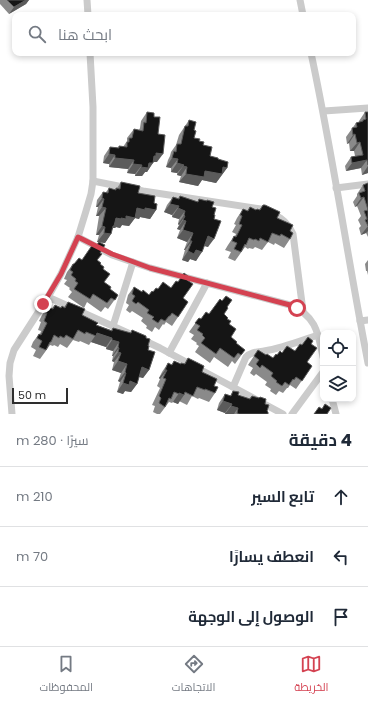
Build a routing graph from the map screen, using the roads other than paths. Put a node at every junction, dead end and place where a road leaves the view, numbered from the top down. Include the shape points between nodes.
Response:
1 (87, 0) edge
2 (300, 0) edge
3 (88, 12) edge
4 (302, 12) edge
5 (90, 56) edge
6 (312, 56) edge
7 (368, 108) edge
8 (324, 111) junction
9 (93, 181) junction
10 (368, 184) edge
11 (336, 188) junction
12 (78, 237) junction
13 (133, 262) junction
14 (207, 283) junction
15 (48, 297) junction
16 (303, 311) junction
17 (368, 320) edge
18 (360, 321) junction
19 (113, 326) junction
20 (318, 335) junction
21 (320, 344) edge
22 (169, 353) junction
23 (368, 362) edge
24 (320, 376) edge
25 (232, 387) junction
26 (333, 402) edge
27 (12, 414) edge
28 (283, 414) edge
29 (292, 414) edge
30 (336, 414) edge

1 - 3 street
2 - 4 street
5 - 9 street
6 - 8 street
7 - 8 street
8 - 11 street
9 - 12 street
9 - 16 street via 261,209 285,221 293,234
10 - 11 street
11 - 18 street
12 - 13 street
12 - 15 street
13 - 14 street
13 - 19 street
14 - 16 street via 290,305
14 - 22 street
15 - 19 street
15 - 27 street via 14,350 10,363
16 - 20 street via 310,317
17 - 18 street
18 - 23 street
19 - 22 street
20 - 21 street
20 - 25 street via 277,349 248,355
22 - 25 street
24 - 29 street
25 - 28 street
26 - 30 street

